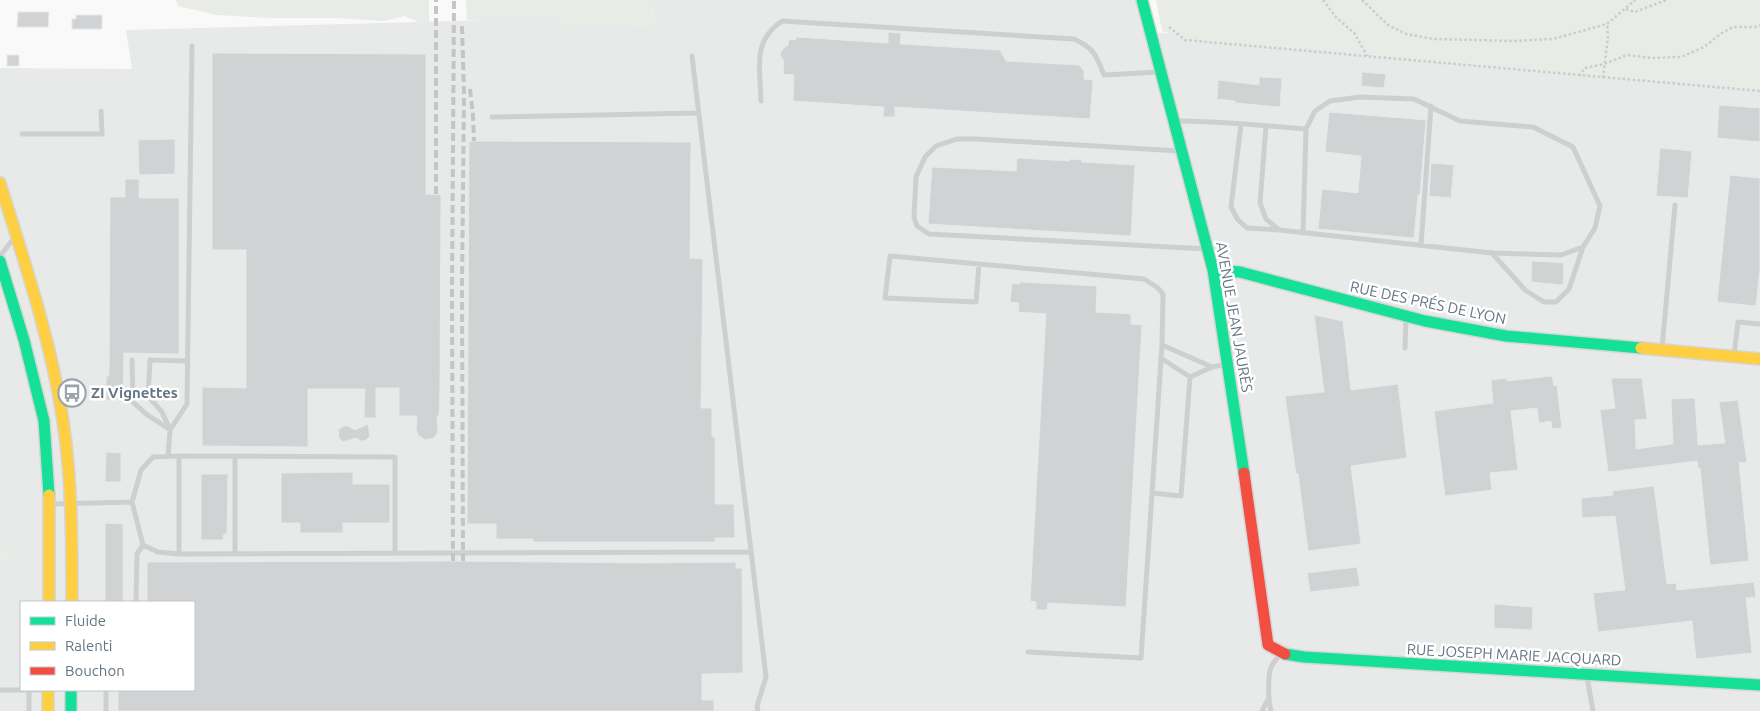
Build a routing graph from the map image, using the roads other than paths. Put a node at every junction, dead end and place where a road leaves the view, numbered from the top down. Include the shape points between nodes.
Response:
1 (1142, 0) edge
2 (192, 46) dead end
3 (692, 56) dead end
4 (1160, 72) junction
5 (761, 101) dead end
6 (1431, 106) junction
7 (101, 111) dead end
8 (699, 113) junction
9 (492, 117) dead end
10 (1173, 121) junction
11 (1241, 124) junction
12 (1266, 126) junction
13 (1306, 129) junction
14 (22, 134) dead end
15 (1181, 151) junction
16 (0, 183) edge
17 (1675, 206) dead end
18 (1279, 230) junction
19 (1303, 232) junction
20 (16, 235) junction
21 (1421, 245) junction
22 (1584, 248) junction
23 (1207, 249) junction
24 (1492, 253) junction
25 (0, 256) edge
26 (0, 262) edge
27 (978, 264) junction
28 (1213, 270) junction
29 (1406, 316) junction
30 (1760, 324) edge
31 (1162, 345) junction
32 (1405, 348) dead end
33 (1662, 349) junction
34 (1734, 356) junction
35 (1161, 358) junction
36 (1760, 359) edge
37 (132, 360) dead end
38 (187, 361) junction
39 (1228, 364) junction
40 (1212, 367) junction
41 (1190, 377) junction
42 (170, 430) junction
43 (168, 456) junction
44 (179, 456) junction
45 (235, 456) junction
46 (1152, 493) junction
47 (132, 502) junction
48 (50, 504) junction
49 (71, 504) junction
50 (143, 545) junction
51 (751, 552) junction
52 (395, 553) junction
53 (179, 554) junction
54 (234, 554) junction
55 (49, 601) edge
56 (72, 601) edge
57 (136, 601) edge
58 (1268, 645) joint
59 (1028, 652) dead end
60 (1281, 653) junction
61 (1587, 674) junction
62 (1760, 685) edge
63 (0, 690) edge
64 (20, 690) edge
65 (30, 691) edge
66 (48, 691) edge
67 (71, 691) edge
68 (106, 691) edge
69 (1268, 701) junction
70 (28, 711) edge
71 (48, 711) edge
72 (70, 711) edge
73 (106, 711) edge
74 (758, 711) edge
75 (1262, 711) edge
76 (1270, 711) edge
77 (1592, 711) edge

1 - 4 street, AVENUE JEAN JAURÈS
2 - 38 lane
3 - 8 lane
4 - 5 lane via 1104,75 1096,54 1074,39 782,21 765,36 760,51
4 - 10 street, AVENUE JEAN JAURÈS
6 - 13 lane via 1414,99 1360,97 1330,101 1315,111
6 - 21 lane
6 - 22 lane via 1460,121 1533,127 1573,147 1600,206 1595,228
7 - 14 lane via 102,134
8 - 9 lane
8 - 51 lane
10 - 11 lane
10 - 15 street, AVENUE JEAN JAURÈS
11 - 12 lane
11 - 18 lane via 1231,207 1247,228
12 - 13 lane
12 - 18 lane via 1260,203 1266,219
13 - 19 lane
15 - 23 street, AVENUE JEAN JAURÈS
15 - 23 lane via 958,139 936,146 925,157 916,177 914,217 918,226 929,234
16 - 20 street
17 - 33 lane
18 - 19 lane
19 - 21 lane
20 - 25 lane
20 - 49 street via 58,386 66,432
21 - 24 lane
22 - 24 lane via 1561,255
22 - 24 lane via 1569,289 1556,302 1544,302 1525,290
23 - 28 street, AVENUE JEAN JAURÈS
26 - 48 street via 44,421
27 - 27 lane via 976,302 886,298 890,256
27 - 31 lane via 1144,279 1163,294
28 - 29 street, RUE DES PRÉS DE LYON via 1240,272
28 - 39 street, AVENUE JEAN JAURÈS
29 - 32 lane
29 - 33 street, RUE DES PRÉS DE LYON via 1506,336
30 - 34 lane via 1738,322
31 - 35 lane
31 - 40 lane
33 - 34 street, RUE DES PRÉS DE LYON
34 - 36 street, RUE DES PRÉS DE LYON
35 - 41 lane
35 - 46 lane
37 - 42 lane via 133,402
38 - 42 lane via 187,404
38 - 42 lane via 150,360 148,396 162,412
39 - 40 lane
39 - 58 street, AVENUE JEAN JAURÈS
40 - 41 lane
41 - 46 lane via 1181,496
42 - 43 lane
43 - 44 lane
43 - 47 lane via 153,456 141,470
44 - 45 lane
44 - 53 lane
45 - 52 lane via 395,457
45 - 54 lane
46 - 59 lane via 1141,658
47 - 49 lane
47 - 50 lane
48 - 49 lane
48 - 55 street
49 - 56 street
50 - 53 lane via 158,552
50 - 57 lane via 137,554
51 - 52 lane
51 - 74 lane via 766,677
52 - 54 lane
53 - 54 lane
58 - 60 street, RUE JOSEPH MARIE JACQUARD
60 - 61 street, RUE JOSEPH MARIE JACQUARD
60 - 69 lane via 1270,669
61 - 62 street, RUE JOSEPH MARIE JACQUARD
61 - 77 lane
63 - 64 lane
65 - 70 lane
66 - 71 street
67 - 72 street
68 - 73 lane
69 - 75 lane
69 - 76 lane

